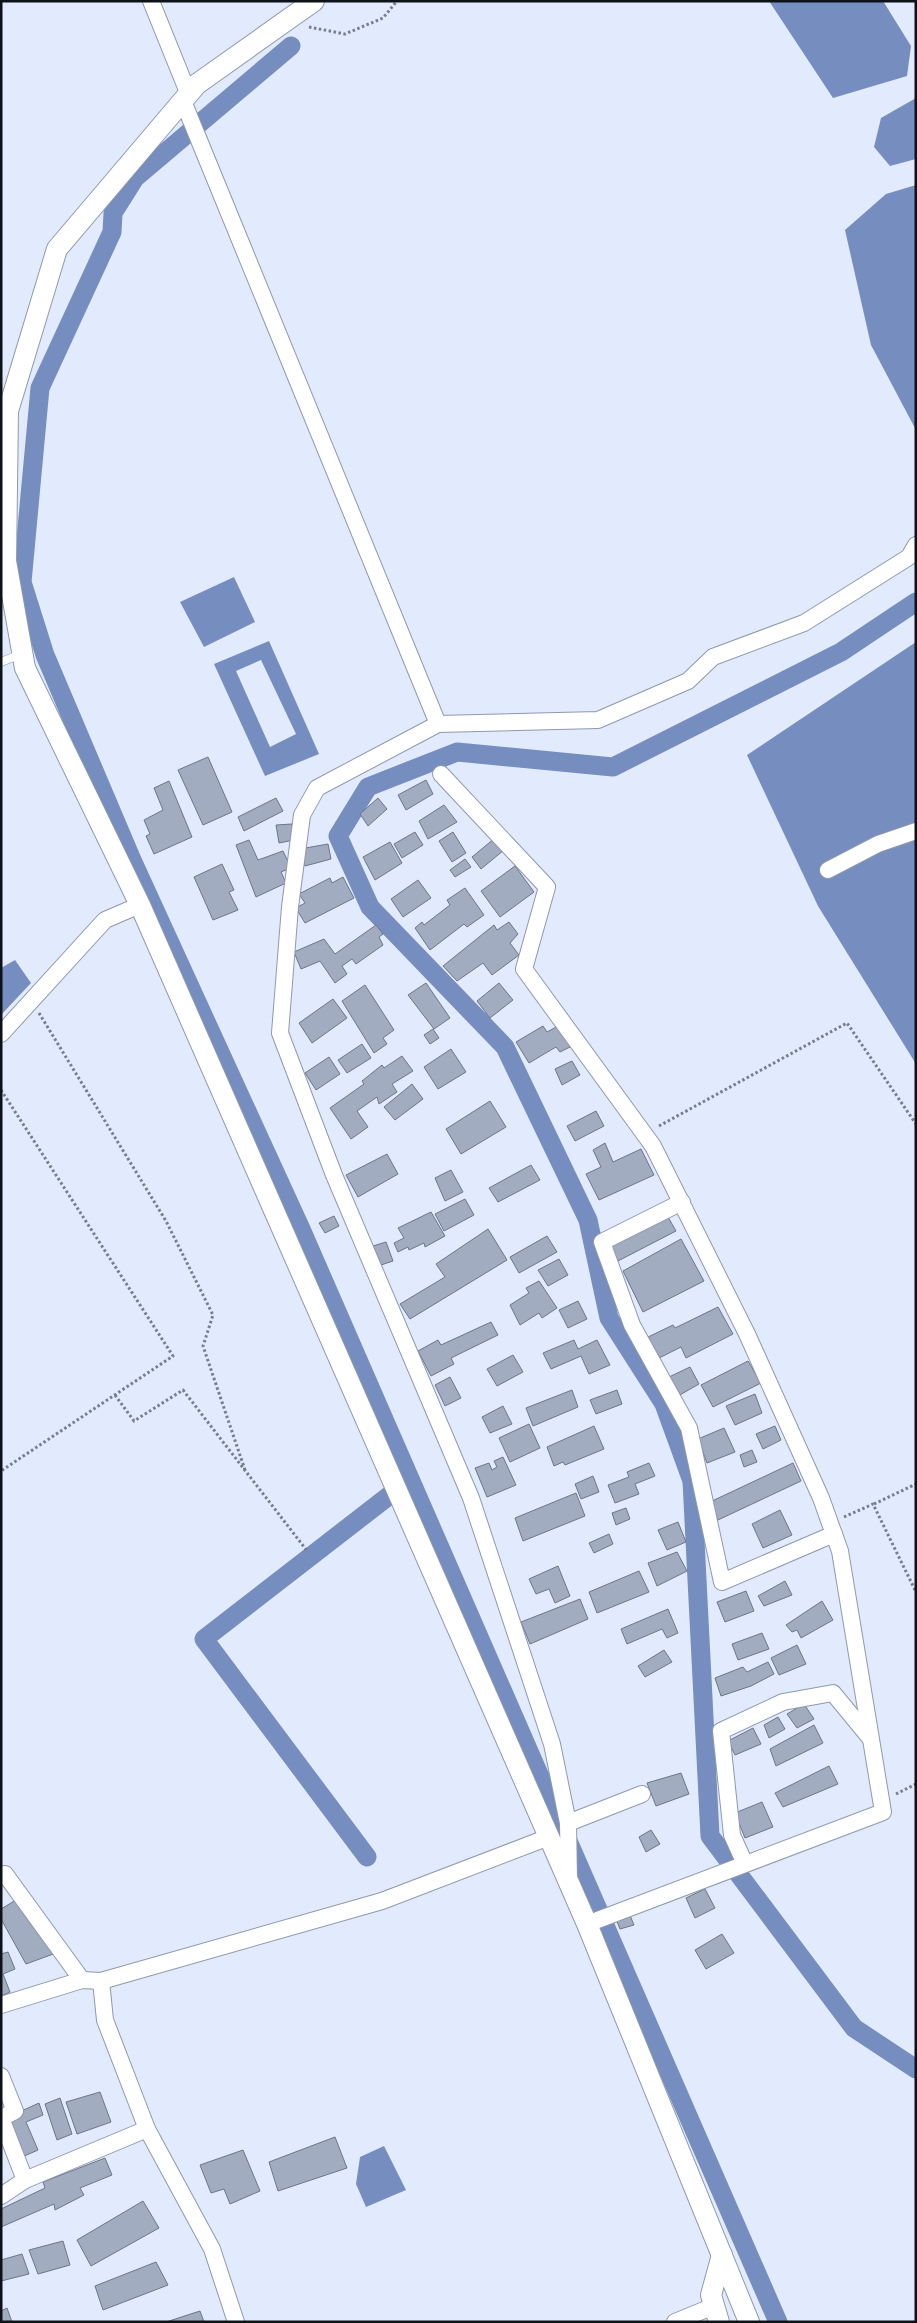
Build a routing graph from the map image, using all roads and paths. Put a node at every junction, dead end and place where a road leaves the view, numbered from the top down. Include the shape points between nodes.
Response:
1 (150, 1) edge
2 (314, 1) edge
3 (397, 1) edge
4 (295, 15) junction
5 (186, 98) junction
6 (4, 440) edge
7 (916, 545) edge
8 (23, 653) junction
9 (1, 662) edge
10 (438, 724) junction
11 (441, 774) dead end
12 (916, 831) edge
13 (828, 870) dead end
14 (140, 905) junction
15 (32, 1001) junction
16 (1, 1034) edge
17 (1, 1090) edge
18 (916, 1124) edge
19 (645, 1134) junction
20 (682, 1202) junction
21 (115, 1395) junction
22 (245, 1470) junction
23 (1, 1471) edge
24 (916, 1484) edge
25 (873, 1504) junction
26 (832, 1529) junction
27 (308, 1552) dead end
28 (916, 1592) edge
29 (872, 1740) junction
30 (916, 1784) edge
31 (642, 1794) dead end
32 (882, 1802) junction
33 (568, 1823) junction
34 (549, 1838) junction
35 (746, 1864) junction
36 (1, 1876) edge
37 (569, 1885) junction
38 (587, 1924) junction
39 (82, 1980) junction
40 (101, 1981) junction
41 (1, 2005) edge
42 (1, 2076) edge
43 (146, 2129) junction
44 (26, 2180) junction
45 (1, 2196) edge
46 (722, 2255) junction
47 (716, 2314) edge
48 (236, 2322) edge
49 (675, 2322) edge
50 (749, 2322) edge

1 - 5 street
2 - 4 street
3 - 4 path via 383,18 344,34 303,26
4 - 5 street via 198,84
5 - 6 street via 56,249 8,411
5 - 10 street
6 - 8 street via 6,561
7 - 10 street via 909,557 804,623 713,656 688,681 598,720
8 - 9 lane
8 - 14 street via 25,668
10 - 33 street via 317,788 302,815 290,907 280,1033 334,1175 471,1498 552,1744
11 - 19 street via 547,887 524,969
12 - 13 street via 878,844
14 - 15 street via 105,920
14 - 34 street
15 - 16 street
15 - 22 path via 166,1221 213,1315 203,1346
17 - 21 path via 173,1356
18 - 19 path via 847,1023
19 - 20 street
20 - 26 street via 748,1334
20 - 26 street via 602,1242 632,1325 689,1428 722,1582
21 - 22 path via 134,1421 184,1390
21 - 23 path
22 - 27 path
24 - 25 path
25 - 26 path
25 - 28 path
26 - 29 street via 840,1551
29 - 32 street
29 - 35 street via 833,1693 783,1702 721,1731 732,1835
30 - 32 path
31 - 33 street
32 - 35 street via 884,1812
33 - 37 street
34 - 37 street
34 - 40 street via 382,1901
35 - 38 street
36 - 39 street via 5,1874
37 - 38 street
38 - 46 street
39 - 40 street
39 - 41 street
40 - 43 street via 104,2020
42 - 44 street via 15,2111 1,2118
43 - 44 street
43 - 48 street via 212,2249
44 - 45 street
46 - 47 street via 710,2295
46 - 50 street
47 - 49 street

